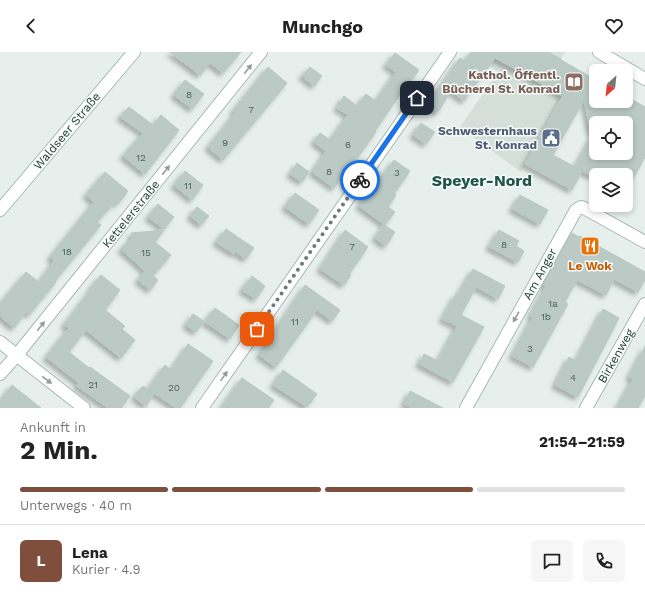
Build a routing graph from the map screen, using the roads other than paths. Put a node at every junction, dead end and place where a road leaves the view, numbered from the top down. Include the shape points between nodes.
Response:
1 (134, 52) edge
2 (261, 52) edge
3 (450, 52) edge
4 (599, 52) edge
5 (645, 80) edge
6 (0, 210) edge
7 (645, 242) edge
8 (645, 304) edge
9 (0, 342) edge
10 (16, 356) junction
11 (0, 374) edge
12 (84, 408) edge
13 (202, 408) edge
14 (466, 408) edge
15 (586, 408) edge

1 - 6 street, Waldseer Straße
10 -> 2 street, Kettelerstraße
13 -> 3 street
4 - 5 street
7 -> 14 street, Am Anger via 584,208 576,210
8 - 15 street, Birkenweg
9 - 10 street
10 - 11 street, Kettelerstraße
10 -> 12 street

